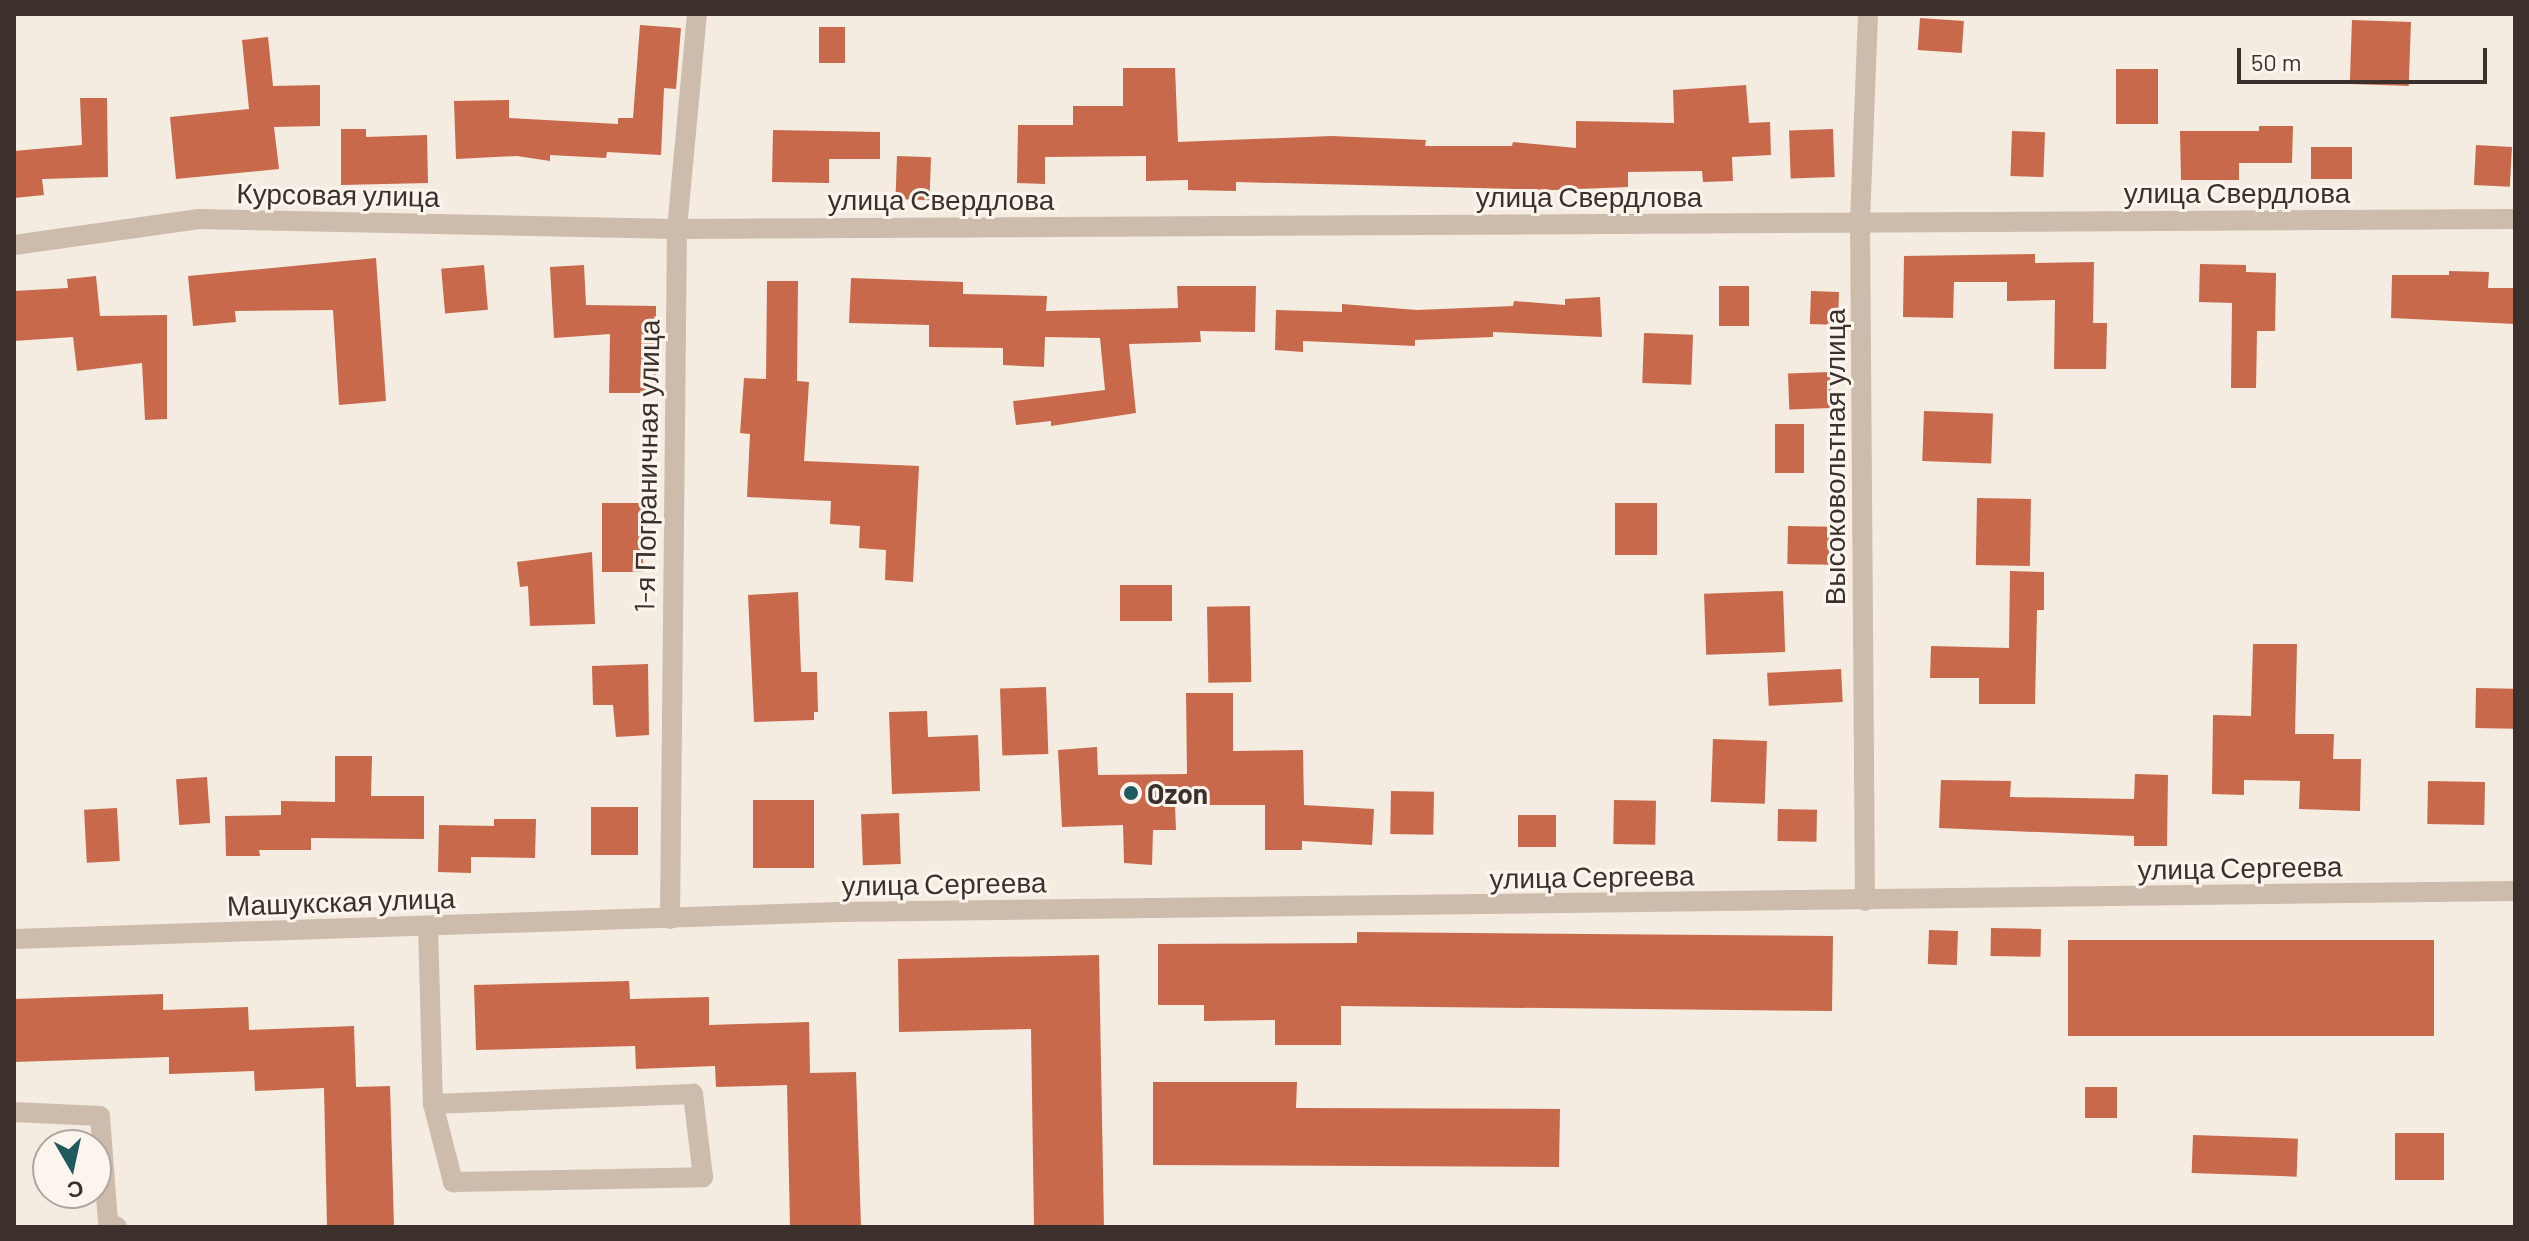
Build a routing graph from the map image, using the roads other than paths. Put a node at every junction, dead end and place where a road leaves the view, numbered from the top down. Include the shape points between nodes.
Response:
1 (697, 14) edge
2 (1868, 14) edge
3 (2515, 219) edge
4 (1860, 222) junction
5 (670, 228) junction
6 (14, 245) edge
7 (2515, 891) edge
8 (1865, 901) junction
9 (670, 919) junction
10 (428, 926) junction
11 (14, 939) edge
12 (433, 1104) junction
13 (14, 1112) edge
14 (117, 1227) edge

1 - 5 street, 1-я Пограничная улица
2 - 4 street, Высоковольтная улица
3 - 4 street, улица Свердлова
4 - 5 street, улица Свердлова
4 - 8 street, Высоковольтная улица
5 - 6 street, Курсовая улица via 199,219
5 - 9 street, 1-я Пограничная улица
7 - 8 street, улица Сергеева
8 - 9 street, улица Сергеева via 840,912
9 - 10 street, Машукская улица
10 - 11 street, Машукская улица
10 - 12 street
12 - 12 street via 693,1094 703,1177 453,1182
13 - 14 street via 100,1116 108,1222

